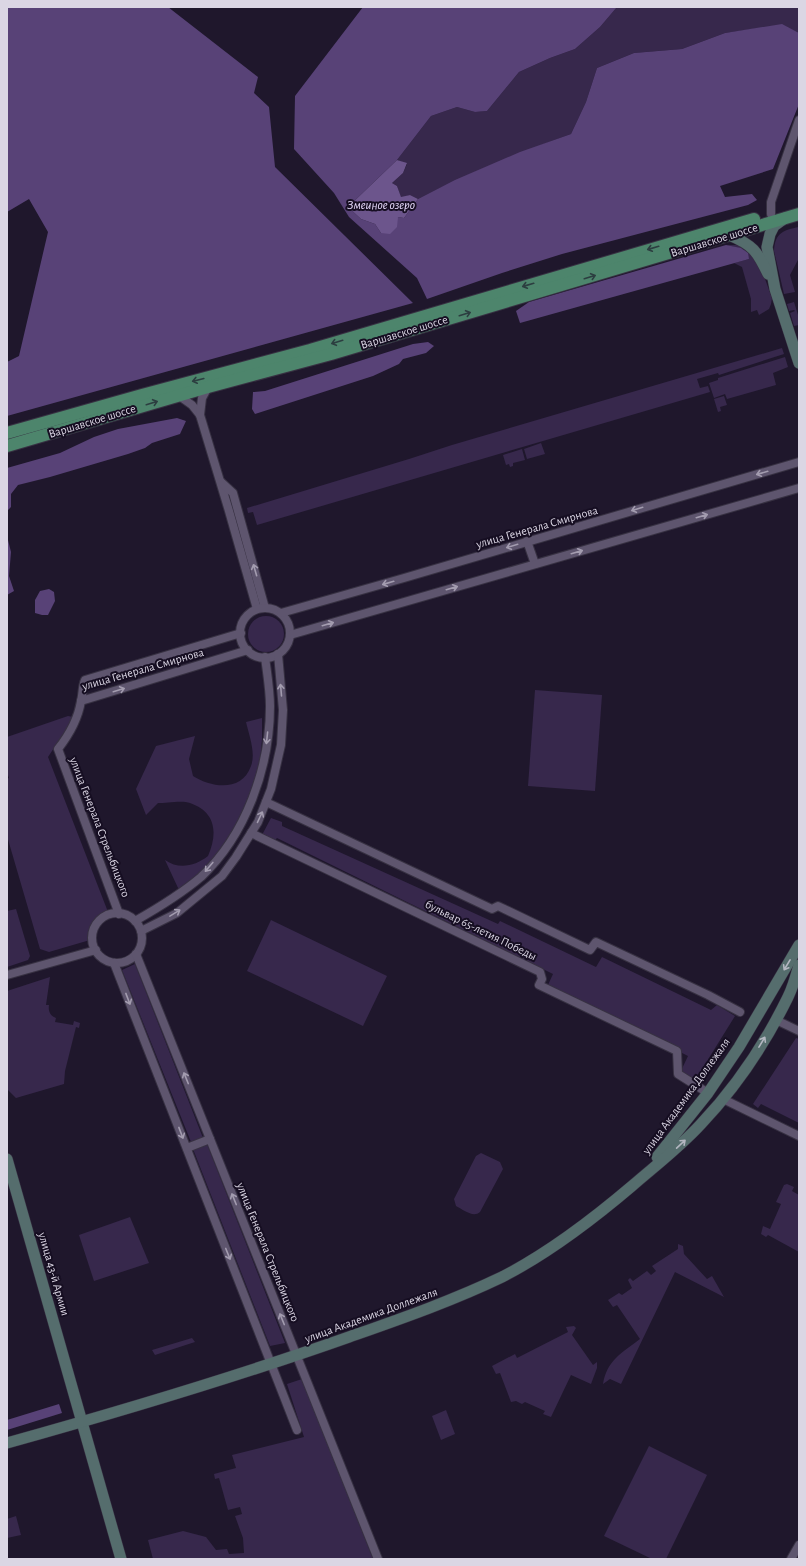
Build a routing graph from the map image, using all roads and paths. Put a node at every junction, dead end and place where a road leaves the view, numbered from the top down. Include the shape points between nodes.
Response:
1 (799, 120) edge
2 (799, 206) edge
3 (771, 214) junction
4 (799, 214) edge
5 (785, 218) junction
6 (728, 235) junction
7 (775, 289) junction
8 (799, 363) edge
9 (208, 387) junction
10 (178, 395) junction
11 (200, 415) junction
12 (7, 433) edge
13 (7, 446) edge
14 (799, 462) edge
15 (799, 488) edge
16 (527, 541) junction
17 (535, 564) junction
18 (261, 609) junction
19 (280, 613) junction
20 (241, 633) junction
21 (290, 635) junction
22 (248, 650) junction
23 (278, 654) junction
24 (265, 657) junction
25 (81, 701) junction
26 (262, 772) junction
27 (274, 776) junction
28 (266, 802) junction
29 (252, 833) junction
30 (224, 850) junction
31 (236, 857) junction
32 (119, 914) junction
33 (135, 921) junction
34 (141, 931) junction
35 (799, 945) edge
36 (96, 950) junction
37 (136, 954) junction
38 (114, 963) junction
39 (799, 965) edge
40 (7, 975) edge
41 (776, 984) junction
42 (789, 995) junction
43 (740, 1012) dead end
44 (776, 1020) junction
45 (799, 1031) edge
46 (708, 1093) junction
47 (723, 1099) junction
48 (689, 1117) junction
49 (700, 1125) junction
50 (799, 1136) edge
51 (210, 1140) junction
52 (187, 1148) junction
53 (7, 1159) edge
54 (641, 1178) junction
55 (297, 1356) junction
56 (271, 1364) junction
57 (75, 1397) junction
58 (82, 1422) junction
59 (63, 1428) junction
60 (297, 1430) dead end
61 (7, 1443) edge
62 (799, 1545) edge
63 (799, 1555) edge
64 (121, 1559) edge
65 (378, 1559) edge
66 (792, 1559) edge

1 - 3 street via 772,202
2 - 3 main road, Варшавское шоссе
3 -> 12 main road, Варшавское шоссе via 310,350
4 - 5 main road, Варшавское шоссе
5 - 6 main road, Варшавское шоссе
5 - 7 main road via 774,226 767,240
6 - 7 main road via 742,240 753,248
9 -> 6 main road, Варшавское шоссе via 331,354
7 - 8 main road
9 - 10 main road, Варшавское шоссе
9 - 11 street via 202,398
10 - 11 street via 192,405
13 -> 10 main road, Варшавское шоссе
11 - 18 street via 220,481 233,510
14 -> 16 street, улица Генерала Смирнова
17 -> 15 street
16 - 17 street
16 -> 19 street, улица Генерала Смирнова
21 -> 17 street
18 - 19 street via 273,609
18 - 20 street via 250,613 244,620
19 - 21 street via 290,627
20 - 22 street
20 - 25 street, улица Генерала Смирнова via 85,680 82,685
21 - 23 street via 286,646
22 - 24 street
25 -> 22 street, улица Генерала Смирнова
23 - 24 street
27 -> 23 street via 281,745 282,710
24 -> 26 street via 270,705
25 - 32 street, улица Генерала Стрельбицкого via 73,727 58,749
26 - 27 street
26 - 30 street via 245,816
27 - 28 street
29 -> 28 street
28 - 43 street, бульвар 65-летия Победы via 492,909 498,906 590,950 596,942
29 - 31 street
29 - 46 street, бульвар 65-летия Победы via 540,972 542,979 539,985 677,1051 678,1074
30 - 31 street
30 -> 33 street via 187,888
34 -> 31 street via 177,913 222,876
32 - 33 street
32 - 36 street via 105,917 95,928 93,943
33 - 34 street
34 - 37 street via 142,939
35 -> 41 main road, улица Академика Доллежаля
36 - 38 street via 100,956
36 - 40 street
37 - 38 street via 127,961
51 -> 37 street, улица Генерала Стрельбицкого
38 -> 52 street
39 - 42 main road, улица Академика Доллежаля
41 - 42 main road via 783,987
41 - 46 main road, улица Академика Доллежаля
42 - 44 main road, улица Академика Доллежаля
44 - 45 street
47 -> 44 main road, улица Академика Доллежаля
46 - 48 main road, улица Академика Доллежаля
47 - 49 main road, улица Академика Доллежаля
47 - 50 street
48 - 49 main road via 692,1124
48 - 54 main road, улица Академика Доллежаля
54 -> 49 main road, улица Академика Доллежаля
51 - 52 street
55 -> 51 street, улица Генерала Стрельбицкого
52 -> 56 street
53 - 57 main road, улица 43-й Армии
54 - 55 main road, улица Академика Доллежаля via 602,1212 560,1242 503,1276 430,1308
55 - 56 main road, улица Академика Доллежаля
55 - 65 street, улица Генерала Стрельбицкого
56 - 58 main road, улица Академика Доллежаля
56 - 60 street
57 - 58 main road, улица 43-й Армии
57 - 59 main road, улица 43-й Армии via 73,1415
58 - 59 main road, улица Академика Доллежаля
58 - 64 main road, улица 43-й Армии
59 - 61 main road, улица Академика Доллежаля
62 - 66 street
63 - 66 street

